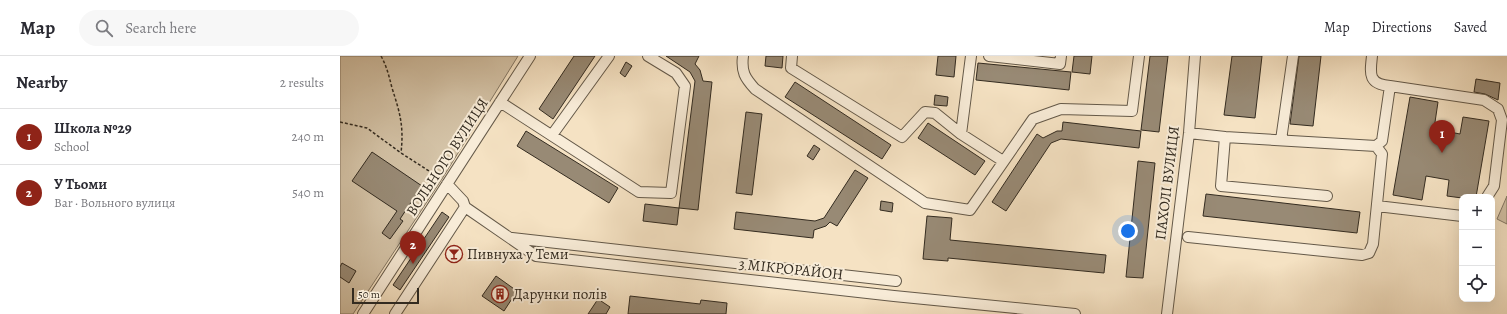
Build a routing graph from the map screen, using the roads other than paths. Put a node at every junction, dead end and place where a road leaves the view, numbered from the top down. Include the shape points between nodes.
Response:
1 (530, 56) edge
2 (609, 56) edge
3 (648, 56) edge
4 (743, 56) edge
5 (792, 56) edge
6 (971, 56) edge
7 (989, 56) edge
8 (1061, 56) edge
9 (1139, 56) edge
10 (1195, 56) edge
11 (1293, 56) edge
12 (1372, 56) edge
13 (1390, 86) junction
14 (500, 102) junction
15 (1189, 133) junction
16 (961, 134) junction
17 (552, 135) junction
18 (1225, 136) junction
19 (1281, 140) junction
20 (1376, 146) junction
21 (1003, 161) junction
22 (444, 181) junction
23 (1489, 194) edge
24 (1327, 196) dead end
25 (1376, 206) junction
26 (465, 207) junction
27 (1459, 216) edge
28 (1188, 237) dead end
29 (510, 238) junction
30 (896, 281) dead end
31 (363, 314) edge
32 (395, 314) edge
33 (1075, 314) edge
34 (1167, 314) edge

1 - 14 street, ВОЛЬНОГО ВУЛИЦЯ
2 - 17 street
3 - 17 street via 676,73 685,86 672,194 639,192
4 - 21 street via 742,64 746,79 755,89 925,203 970,210
5 - 16 street via 791,68 902,137 926,112 936,114
6 - 16 street
7 - 8 street via 1060,64
9 - 21 street via 1132,111 1061,109 1033,119
10 - 15 street, ПАХОЛІ ВУЛИЦЯ
11 - 19 street
12 - 13 street via 1372,78 1381,85
13 - 20 street via 1382,141
13 - 23 street via 1484,100 1498,109 1502,120 1494,186
14 - 17 street
14 - 22 street, ВОЛЬНОГО ВУЛИЦЯ
15 - 18 street
15 - 34 street, ПАХОЛІ ВУЛИЦЯ
16 - 21 street
18 - 19 street
18 - 24 street via 1221,186
19 - 20 street
20 - 25 street via 1382,154
22 - 26 street, 3 МІКРОРАЙОН via 463,201
22 - 31 street, ВОЛЬНОГО ВУЛИЦЯ
25 - 27 street
25 - 28 street via 1373,244 1368,253 1362,255
26 - 29 street, 3 МІКРОРАЙОН
26 - 32 street
29 - 30 street, 3 МІКРОРАЙОН
29 - 33 street, 3 МІКРОРАЙОН via 536,256

